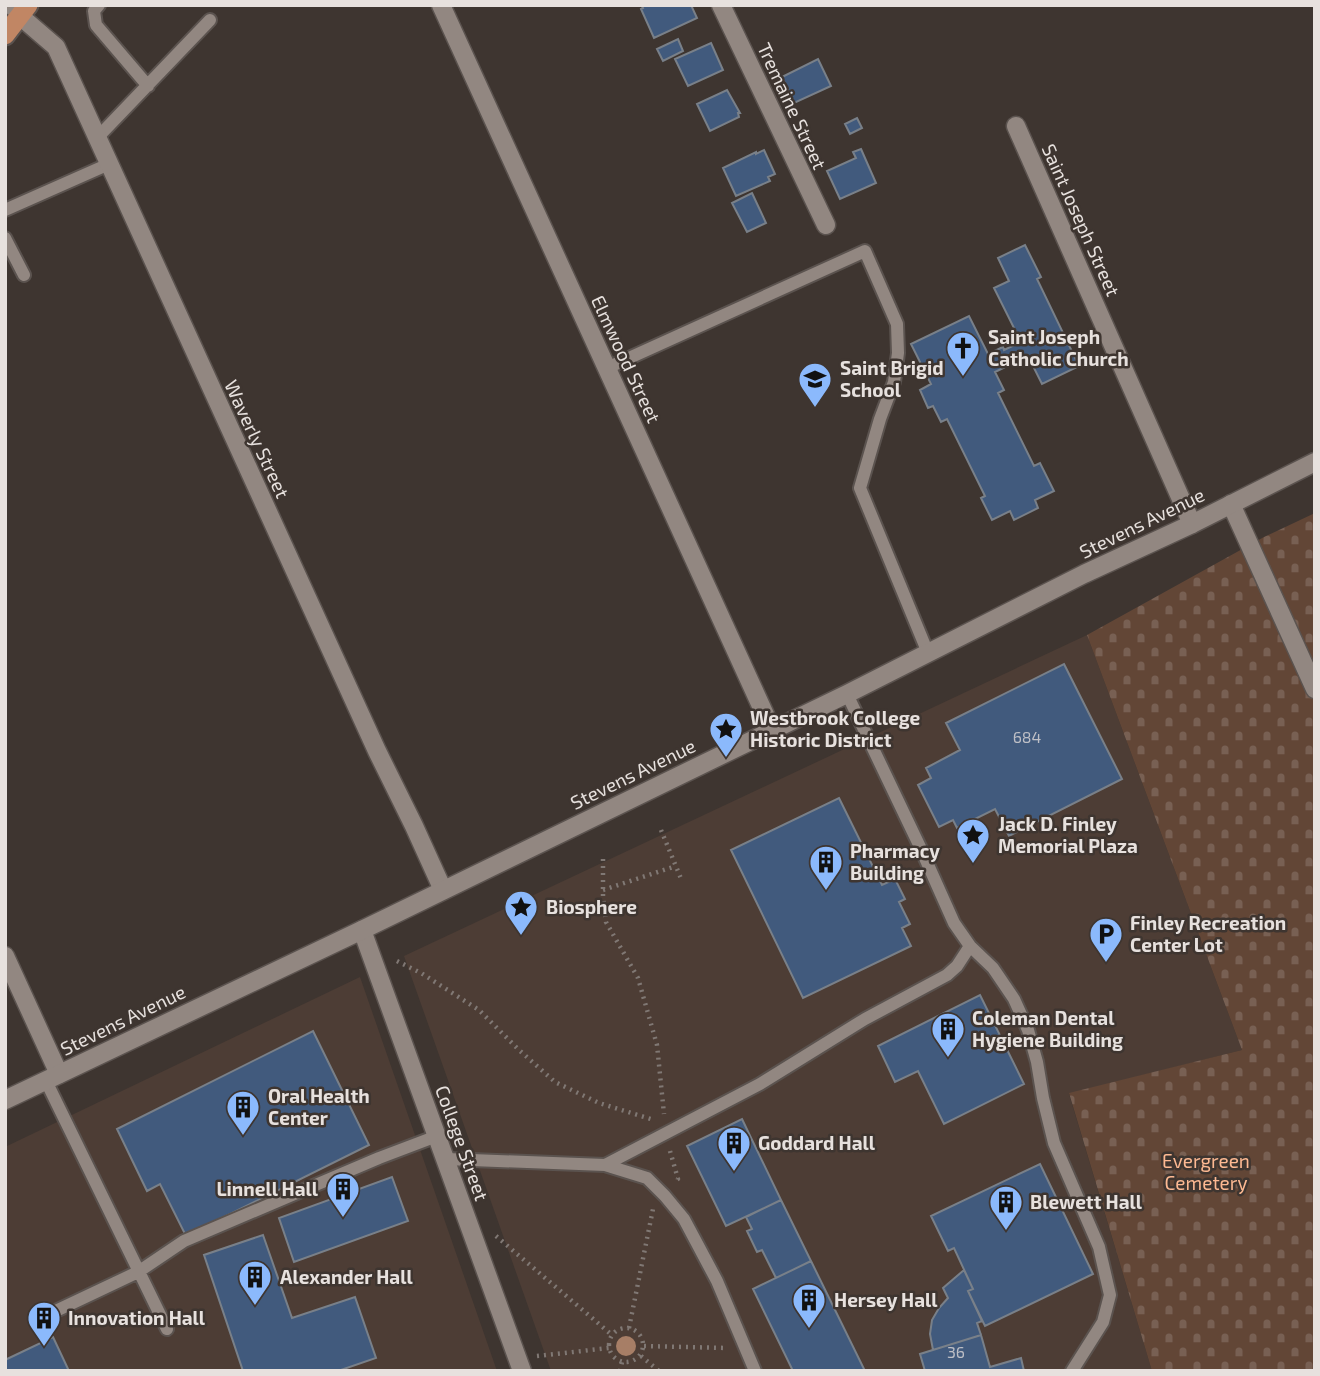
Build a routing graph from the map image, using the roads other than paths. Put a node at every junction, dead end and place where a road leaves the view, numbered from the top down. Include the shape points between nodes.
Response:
1 (99, 5) edge
2 (441, 5) edge
3 (721, 5) edge
4 (18, 9) edge
5 (211, 20) dead end
6 (5, 35) edge
7 (148, 86) junction
8 (1016, 126) dead end
9 (97, 138) junction
10 (108, 164) junction
11 (5, 210) edge
12 (825, 225) dead end
13 (5, 239) edge
14 (24, 275) dead end
15 (607, 368) junction
16 (1315, 462) edge
17 (1231, 504) junction
18 (1192, 524) junction
19 (928, 653) junction
20 (1315, 689) edge
21 (847, 694) junction
22 (772, 730) junction
23 (443, 890) junction
24 (362, 930) junction
25 (970, 946) junction
26 (5, 956) edge
27 (53, 1077) junction
28 (5, 1100) edge
29 (437, 1136) junction
30 (446, 1159) junction
31 (605, 1165) junction
32 (138, 1272) junction
33 (43, 1317) dead end
34 (166, 1329) dead end
35 (520, 1364) edge
36 (755, 1371) edge
37 (1072, 1371) edge

1 - 7 lane via 94,11 96,25
2 - 15 street, Elmwood Street
3 - 12 street, Tremaine Street
4 - 6 highway
4 - 9 street, Waverly Street via 56,47
5 - 7 lane
7 - 9 lane
8 - 18 street, Saint Joseph Street
9 - 10 street, Waverly Street
10 - 11 lane
10 - 23 street, Waverly Street
13 - 14 lane
15 - 19 lane via 864,251 897,324 898,353 894,382 860,488
15 - 22 street, Elmwood Street
16 - 17 street, Stevens Avenue
17 - 18 street, Stevens Avenue
17 - 20 street
18 - 19 street, Stevens Avenue
19 - 21 street, Stevens Avenue
21 - 22 street, Stevens Avenue
21 - 25 lane via 954,923
22 - 23 street, Stevens Avenue
23 - 24 street, Stevens Avenue
24 - 27 street, Stevens Avenue
24 - 29 street, College Street
25 - 31 lane via 947,975 760,1084
25 - 37 lane via 993,968 1028,1030 1054,1143 1099,1247 1110,1295 1103,1322
26 - 27 street
27 - 28 street, Stevens Avenue
27 - 32 lane
29 - 30 street, College Street
29 - 32 lane via 184,1241
30 - 31 lane
30 - 35 street, College Street
31 - 36 lane via 647,1178 684,1219 717,1281
32 - 33 lane
32 - 34 lane

